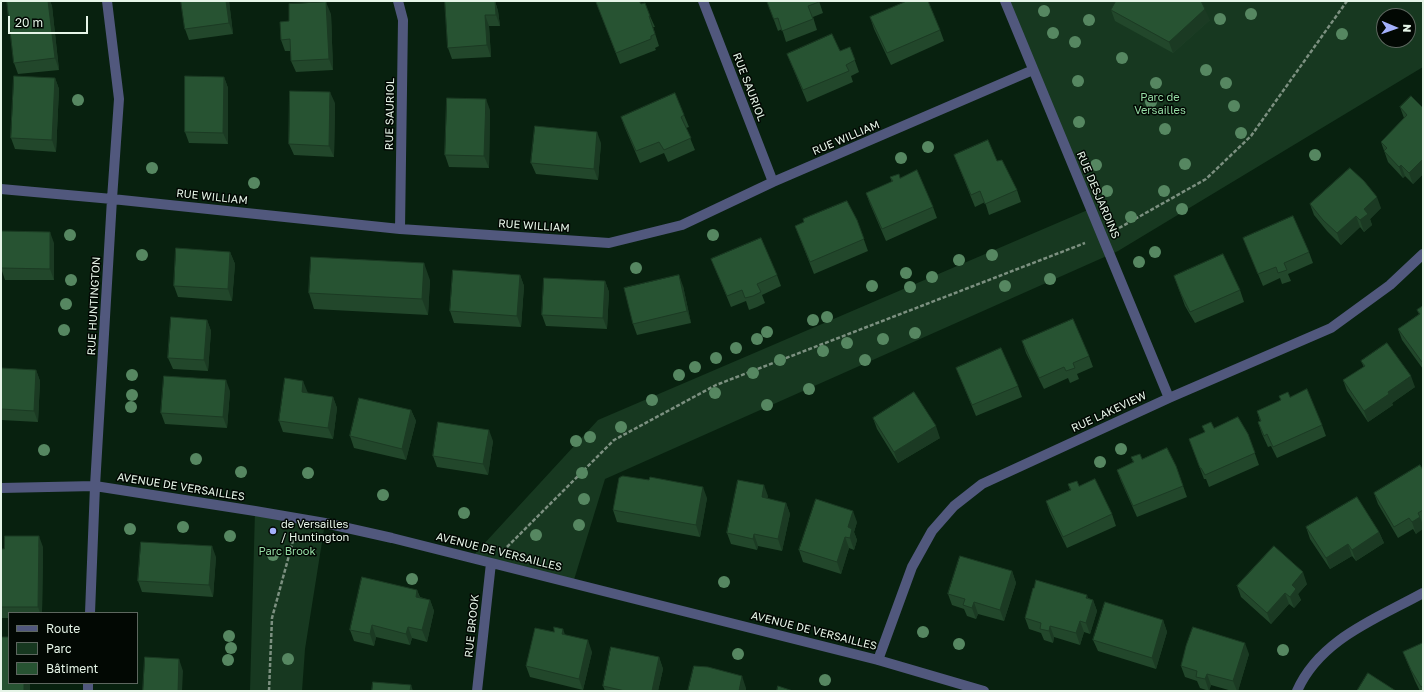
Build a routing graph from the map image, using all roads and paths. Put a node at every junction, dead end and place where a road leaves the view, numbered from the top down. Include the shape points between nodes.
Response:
1 (107, 1) edge
2 (398, 1) edge
3 (703, 1) edge
4 (1005, 1) edge
5 (1346, 1) edge
6 (1033, 70) junction
7 (773, 182) junction
8 (1, 189) edge
9 (112, 199) junction
10 (400, 229) junction
11 (1102, 237) junction
12 (1423, 254) edge
13 (1169, 398) junction
14 (95, 486) junction
15 (1, 488) edge
16 (299, 519) junction
17 (491, 563) junction
18 (1423, 593) edge
19 (90, 612) edge
20 (878, 660) junction
21 (269, 691) edge
22 (477, 691) edge
23 (984, 691) edge
24 (1297, 691) edge

1 - 9 street, RUE HUNTINGTON via 119,99
2 - 10 street, RUE SAURIOL via 403,20
3 - 7 street, RUE SAURIOL
4 - 6 street, RUE DESJARDINS
5 - 11 path via 1251,136 1206,179
6 - 7 street, RUE WILLIAM
6 - 11 street, RUE DESJARDINS
7 - 10 street, RUE WILLIAM via 682,225 609,243
8 - 9 street, RUE WILLIAM
9 - 10 street, RUE WILLIAM
9 - 14 street, RUE HUNTINGTON
11 - 13 street, RUE DESJARDINS
11 - 17 path via 716,385 614,440
12 - 13 street, RUE LAKEVIEW via 1390,285 1331,328
13 - 20 street, RUE LAKEVIEW via 982,484 954,506 932,532 912,567
14 - 15 street, AVENUE DE VERSAILLES
14 - 16 street, AVENUE DE VERSAILLES
14 - 19 street, RUE HUNTINGTON
16 - 17 street, AVENUE DE VERSAILLES via 392,538
16 - 21 path via 272,618
17 - 20 street, AVENUE DE VERSAILLES
17 - 22 street, RUE BROOK
18 - 24 street via 1351,632 1325,651 1303,678
20 - 23 street, AVENUE DE VERSAILLES

